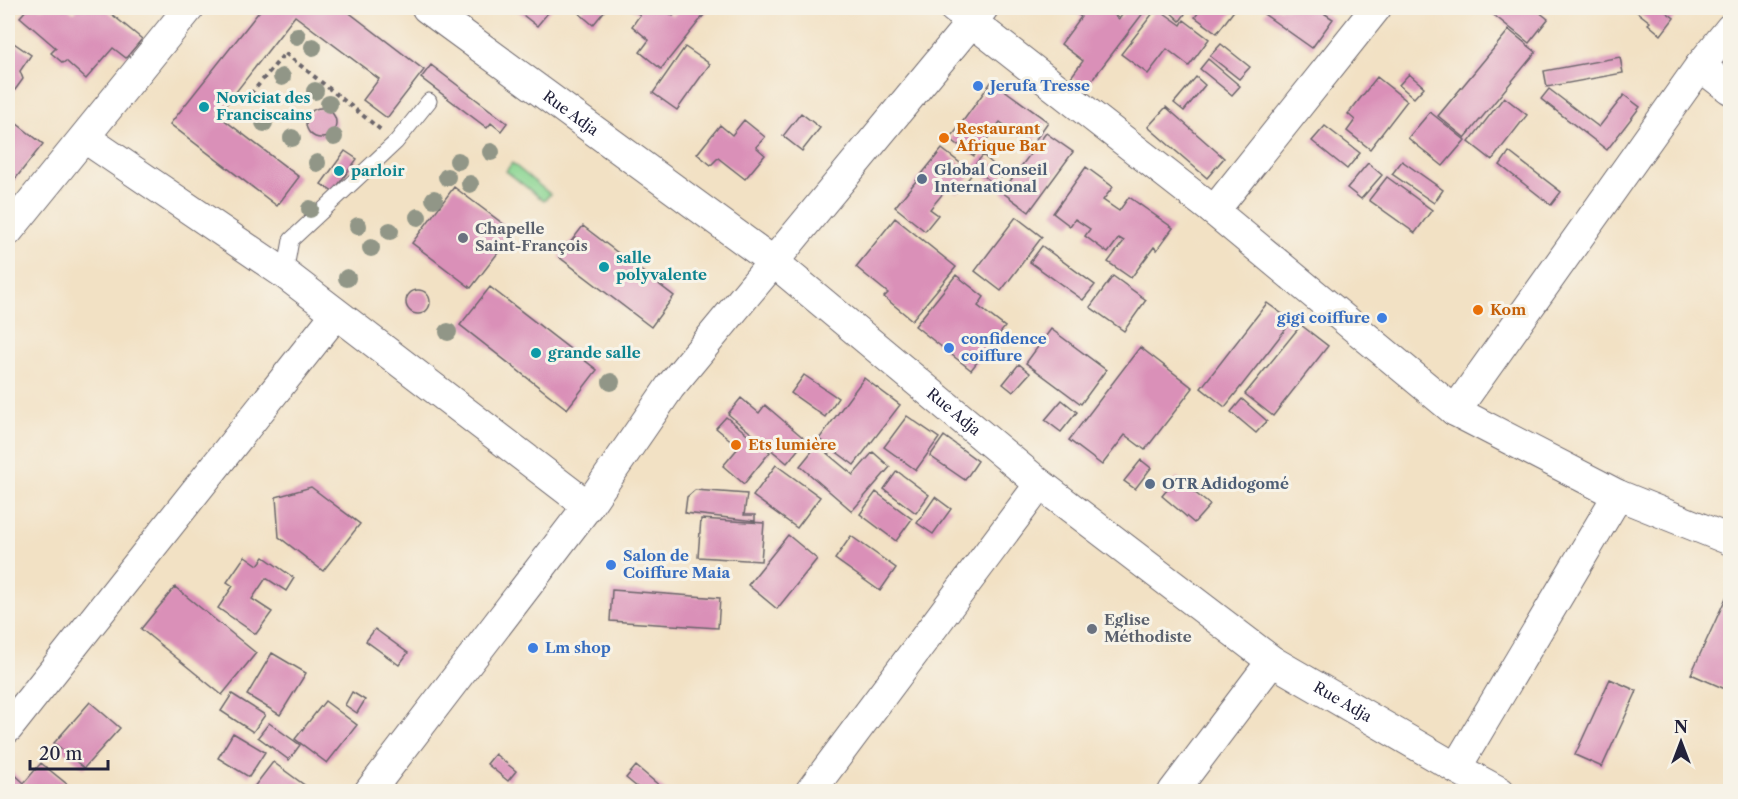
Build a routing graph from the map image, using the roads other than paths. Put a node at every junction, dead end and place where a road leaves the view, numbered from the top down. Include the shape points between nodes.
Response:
1 (189, 8) edge
2 (427, 8) edge
3 (1376, 8) edge
4 (970, 12) edge
5 (1731, 29) edge
6 (1700, 66) junction
7 (1731, 89) edge
8 (429, 101) dead end
9 (84, 138) junction
10 (1214, 211) junction
11 (8, 231) edge
12 (774, 263) junction
13 (285, 274) junction
14 (336, 314) junction
15 (1455, 411) junction
16 (1040, 484) junction
17 (1618, 495) junction
18 (588, 506) junction
19 (1731, 540) edge
20 (1272, 661) junction
21 (8, 728) edge
22 (1456, 768) junction
23 (369, 792) edge
24 (810, 792) edge
25 (1173, 792) edge
26 (1500, 792) edge

1 - 9 street
2 - 12 street, Rue Adja
3 - 10 street
4 - 10 street
4 - 12 street
5 - 6 street
6 - 7 street
6 - 15 street
8 - 13 lane via 396,142 291,240
9 - 11 street
9 - 13 street
10 - 15 street
12 - 16 street, Rue Adja
12 - 18 street via 670,387
13 - 14 street
14 - 18 street
14 - 21 street
15 - 17 street
16 - 20 street, Rue Adja
16 - 24 street
17 - 19 street
17 - 22 street
18 - 23 street
20 - 22 street, Rue Adja
20 - 25 street
22 - 26 street, Rue Adja

